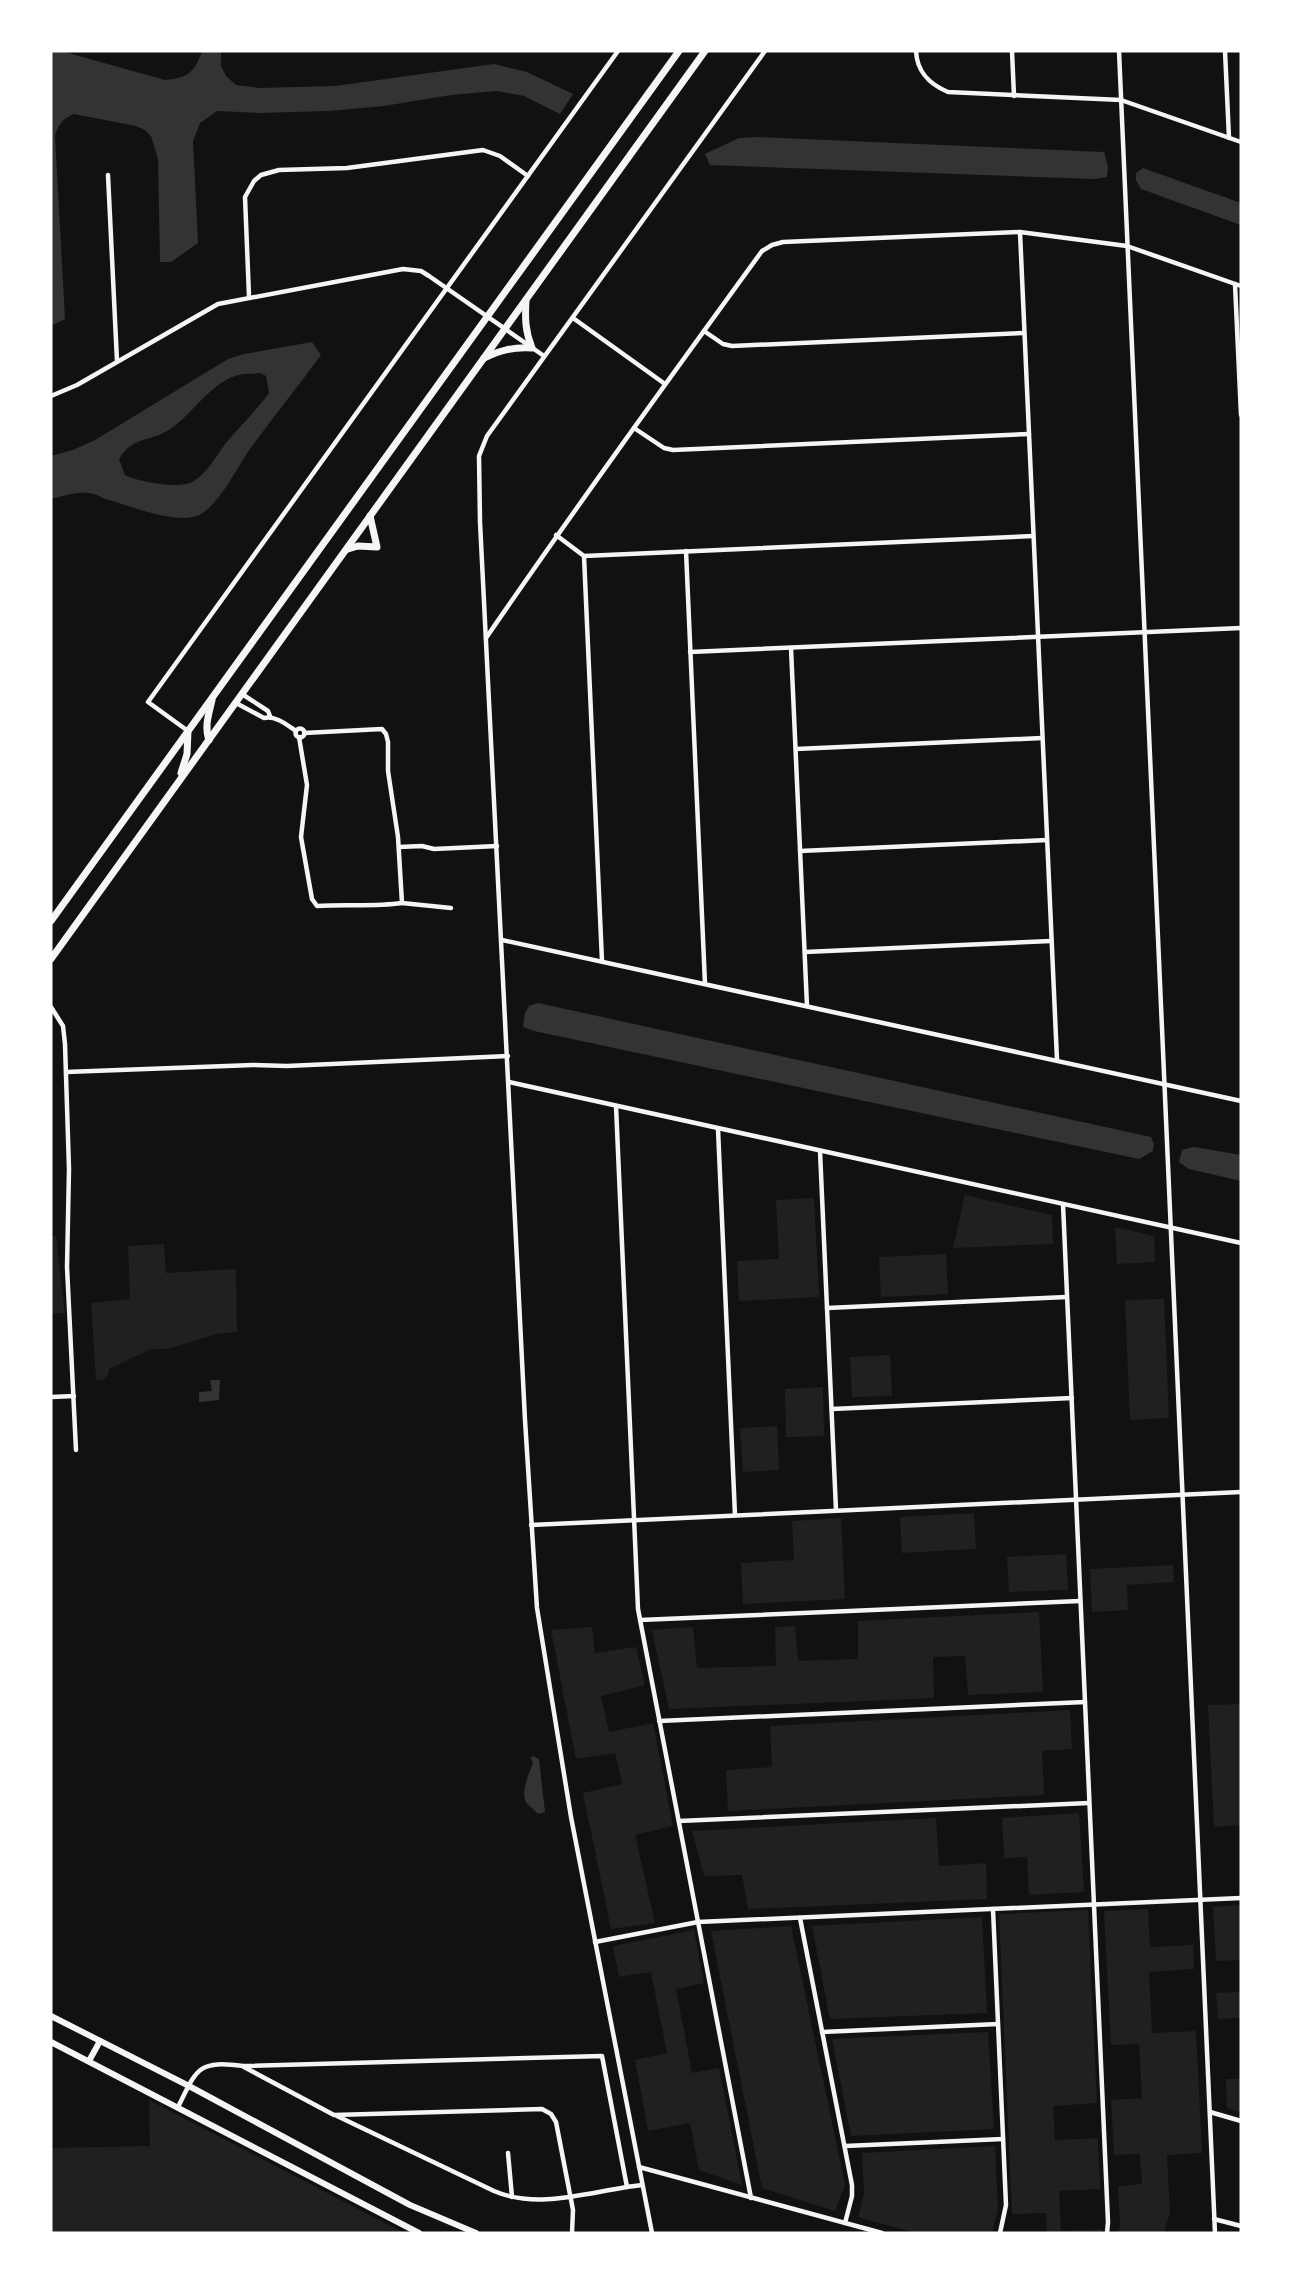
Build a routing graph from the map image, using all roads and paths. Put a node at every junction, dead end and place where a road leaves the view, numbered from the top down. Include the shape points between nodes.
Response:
1 (618, 51) edge
2 (679, 51) edge
3 (705, 51) edge
4 (765, 51) edge
5 (916, 51) edge
6 (1012, 51) edge
7 (1119, 51) edge
8 (1225, 51) edge
9 (1014, 96) junction
10 (1121, 100) junction
11 (1229, 138) junction
12 (1241, 142) edge
13 (108, 175) dead end
14 (527, 176) junction
15 (1020, 232) junction
16 (1127, 246) junction
17 (1238, 285) edge
18 (446, 288) junction
19 (250, 296) junction
20 (526, 299) junction
21 (488, 316) junction
22 (573, 317) junction
23 (505, 329) junction
24 (704, 331) junction
25 (1024, 333) junction
26 (532, 348) junction
27 (544, 356) junction
28 (484, 358) junction
29 (117, 361) junction
30 (665, 384) junction
31 (51, 396) edge
32 (1241, 415) edge
33 (634, 428) junction
34 (1029, 435) junction
35 (370, 516) junction
36 (556, 535) junction
37 (1033, 536) junction
38 (347, 549) junction
39 (686, 551) junction
40 (584, 556) junction
41 (1241, 628) edge
42 (1144, 632) junction
43 (1038, 637) junction
44 (486, 639) junction
45 (792, 648) junction
46 (690, 652) junction
47 (242, 694) junction
48 (213, 696) junction
49 (236, 702) junction
50 (270, 716) junction
51 (188, 731) junction
52 (296, 731) junction
53 (304, 733) junction
54 (299, 737) junction
55 (1042, 738) junction
56 (209, 740) junction
57 (796, 749) junction
58 (179, 781) junction
59 (1047, 840) junction
60 (497, 846) junction
61 (399, 847) junction
62 (800, 850) junction
63 (402, 903) junction
64 (451, 908) dead end
65 (51, 921) edge
66 (502, 940) junction
67 (1051, 941) junction
68 (805, 952) junction
69 (51, 959) edge
70 (602, 961) junction
71 (705, 984) junction
72 (807, 1006) junction
73 (51, 1007) edge
74 (508, 1056) junction
75 (1057, 1060) junction
76 (66, 1072) junction
77 (509, 1082) junction
78 (1164, 1084) junction
79 (1241, 1101) edge
80 (615, 1106) junction
81 (718, 1129) junction
82 (820, 1151) junction
83 (1063, 1204) junction
84 (1171, 1227) junction
85 (1241, 1242) edge
86 (1067, 1297) junction
87 (827, 1308) junction
88 (74, 1396) junction
89 (51, 1397) edge
90 (1072, 1398) junction
91 (832, 1409) junction
92 (76, 1450) dead end
93 (1241, 1492) edge
94 (1182, 1495) junction
95 (1076, 1500) junction
96 (836, 1510) junction
97 (735, 1515) junction
98 (634, 1519) junction
99 (531, 1525) junction
100 (1080, 1601) junction
101 (640, 1620) junction
102 (1085, 1702) junction
103 (659, 1721) junction
104 (1089, 1803) junction
105 (679, 1822) junction
106 (1241, 1898) edge
107 (1200, 1900) junction
108 (1094, 1905) junction
109 (993, 1909) junction
110 (800, 1918) junction
111 (698, 1922) junction
112 (595, 1942) junction
113 (51, 2016) edge
114 (998, 2024) junction
115 (822, 2032) junction
116 (100, 2041) junction
117 (51, 2042) edge
118 (89, 2061) junction
119 (243, 2066) junction
120 (188, 2086) junction
121 (178, 2107) junction
122 (1210, 2112) junction
123 (334, 2115) junction
124 (1241, 2121) edge
125 (1003, 2139) junction
126 (845, 2146) junction
127 (508, 2153) dead end
128 (639, 2167) junction
129 (642, 2185) junction
130 (628, 2186) junction
131 (570, 2196) junction
132 (512, 2198) junction
133 (751, 2198) junction
134 (1214, 2219) junction
135 (845, 2223) junction
136 (1241, 2226) edge
137 (419, 2233) edge
138 (476, 2233) edge
139 (572, 2233) edge
140 (652, 2233) edge
141 (882, 2233) edge
142 (1000, 2233) edge
143 (1107, 2233) edge
144 (1215, 2233) edge

1 - 14 street
2 - 21 main road
3 - 20 main road
4 - 22 street
5 - 9 street via 921,71 937,88
6 - 9 street
7 - 10 street
8 - 11 street
9 - 10 street
10 - 11 street
10 - 16 street
11 - 12 street
13 - 29 street
14 - 18 street
14 - 19 street via 483,150 261,175 245,197
15 - 16 street
15 - 24 street via 772,245 762,251
15 - 25 street
16 - 17 street
16 - 42 street
17 - 32 street
18 - 19 street via 421,271 403,269
18 - 21 street
18 - 51 street via 148,702
19 - 29 street via 209,308
20 - 23 main road
20 - 26 main road via 524,320
21 - 23 street
21 - 48 main road
22 - 27 street
22 - 30 street
23 - 26 street
23 - 28 main road
24 - 25 street via 732,346
24 - 30 street
25 - 34 street
26 - 27 street
26 - 28 main road via 515,347
27 - 44 street via 487,436 479,456
28 - 35 main road
29 - 31 street
30 - 33 street
33 - 34 street via 673,450
33 - 36 street
34 - 37 street
35 - 38 main road
35 - 38 main road via 377,547
36 - 40 street
36 - 44 street
37 - 39 street
37 - 43 street
38 - 47 main road
39 - 40 street
39 - 46 street
40 - 70 street
41 - 42 street
42 - 43 street
42 - 78 street
43 - 45 street
43 - 55 street
44 - 60 street
45 - 46 street
45 - 57 street
46 - 71 street
47 - 49 main road
47 - 50 street
48 - 51 main road
48 - 56 main road via 206,732
49 - 50 street via 264,718
49 - 56 main road
50 - 52 street
51 - 58 main road
51 - 65 main road
52 - 53 street
52 - 54 street
53 - 54 street
53 - 61 street via 382,729
54 - 63 street via 307,785 301,837 312,899 317,906
55 - 57 street
55 - 59 street
56 - 58 main road
57 - 62 street
58 - 69 main road
59 - 62 street
59 - 67 street
60 - 61 street
60 - 66 street
61 - 63 street
62 - 68 street
63 - 64 street
66 - 70 street
66 - 74 street
67 - 68 street
67 - 75 street
68 - 72 street
70 - 71 street
71 - 72 street
72 - 75 street
73 - 76 street via 63,1026
74 - 76 street
74 - 77 street
75 - 78 street
76 - 88 street via 66,1244
77 - 80 street
77 - 99 street
78 - 79 street
78 - 84 street
80 - 81 street
80 - 98 street
81 - 82 street
81 - 97 street
82 - 83 street
82 - 87 street
83 - 84 street
83 - 86 street
84 - 85 street
84 - 94 street
86 - 87 street
86 - 90 street
87 - 91 street
88 - 89 street
88 - 92 street
90 - 91 street
90 - 95 street
91 - 96 street
93 - 94 street
94 - 95 street
94 - 107 street
95 - 96 street
95 - 100 street
96 - 97 street
97 - 98 street
98 - 99 street
98 - 101 street
99 - 112 street via 537,1608
100 - 101 street
100 - 102 street
101 - 103 street
102 - 103 street
102 - 104 street
103 - 105 street
104 - 105 street
104 - 108 street
105 - 111 street
106 - 107 street
107 - 108 street
107 - 122 street
108 - 109 street
108 - 143 street
109 - 110 street
109 - 114 street
110 - 111 street
110 - 115 street
111 - 112 street
111 - 133 street
112 - 128 street
113 - 116 main road
114 - 115 street
114 - 125 street
115 - 126 street
116 - 118 main road
116 - 120 main road
117 - 118 main road
118 - 121 main road
119 - 120 street via 203,2067
119 - 123 street
119 - 130 street via 602,2056
120 - 121 street
120 - 138 main road via 410,2205
121 - 137 main road
122 - 124 street
122 - 134 street
123 - 131 street via 542,2109 556,2122
123 - 132 street
125 - 126 street
125 - 142 street via 1006,2205
126 - 135 street via 852,2196
127 - 132 street
128 - 129 street
128 - 133 street
129 - 130 street
129 - 140 street
130 - 131 street
131 - 132 street
131 - 139 street
133 - 135 street
134 - 136 street
134 - 144 street
135 - 141 street

